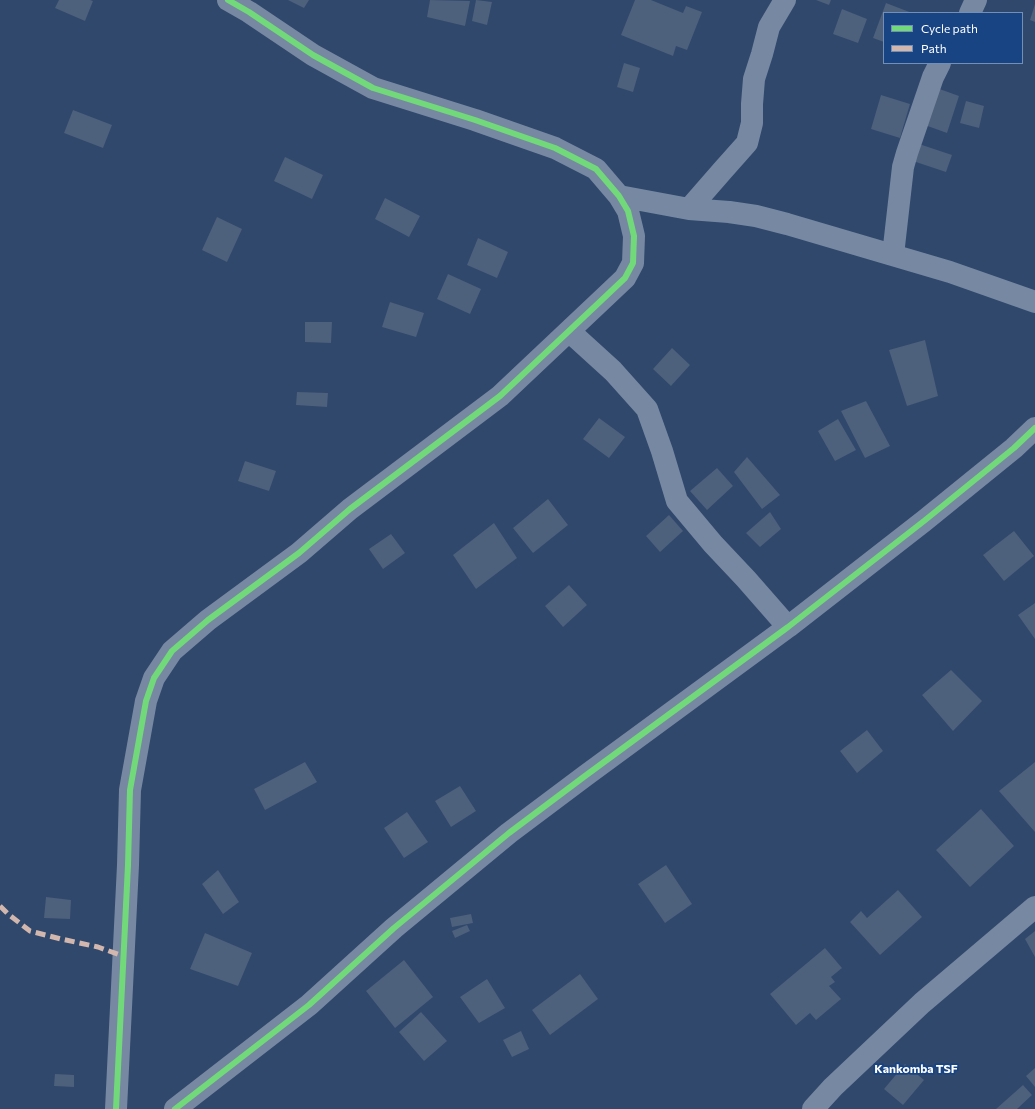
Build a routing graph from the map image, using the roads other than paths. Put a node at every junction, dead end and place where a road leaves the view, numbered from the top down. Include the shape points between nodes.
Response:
1 (228, 0) edge
2 (785, 0) edge
3 (976, 0) edge
4 (970, 12) edge
5 (940, 64) edge
6 (619, 196) junction
7 (689, 209) junction
8 (893, 255) junction
9 (1035, 302) edge
10 (570, 331) junction
11 (1035, 428) edge
12 (788, 627) junction
13 (1035, 907) edge
14 (116, 1109) edge
15 (175, 1109) edge
16 (813, 1109) edge

1 - 6 street via 313,55 373,88 555,148 596,169
2 - 7 street via 769,27 754,79 752,123 747,144
3 - 4 street
5 - 8 street via 903,167
6 - 7 street
6 - 10 street via 628,211 634,236 633,263 625,278
7 - 8 street via 756,216
8 - 9 street
10 - 12 street via 614,371 646,409 677,501
10 - 14 street via 500,396 350,509 299,553 172,650 154,678 146,701 130,790
11 - 12 street via 930,516
12 - 15 street via 509,833 394,928 309,1005
13 - 16 street via 922,1003

